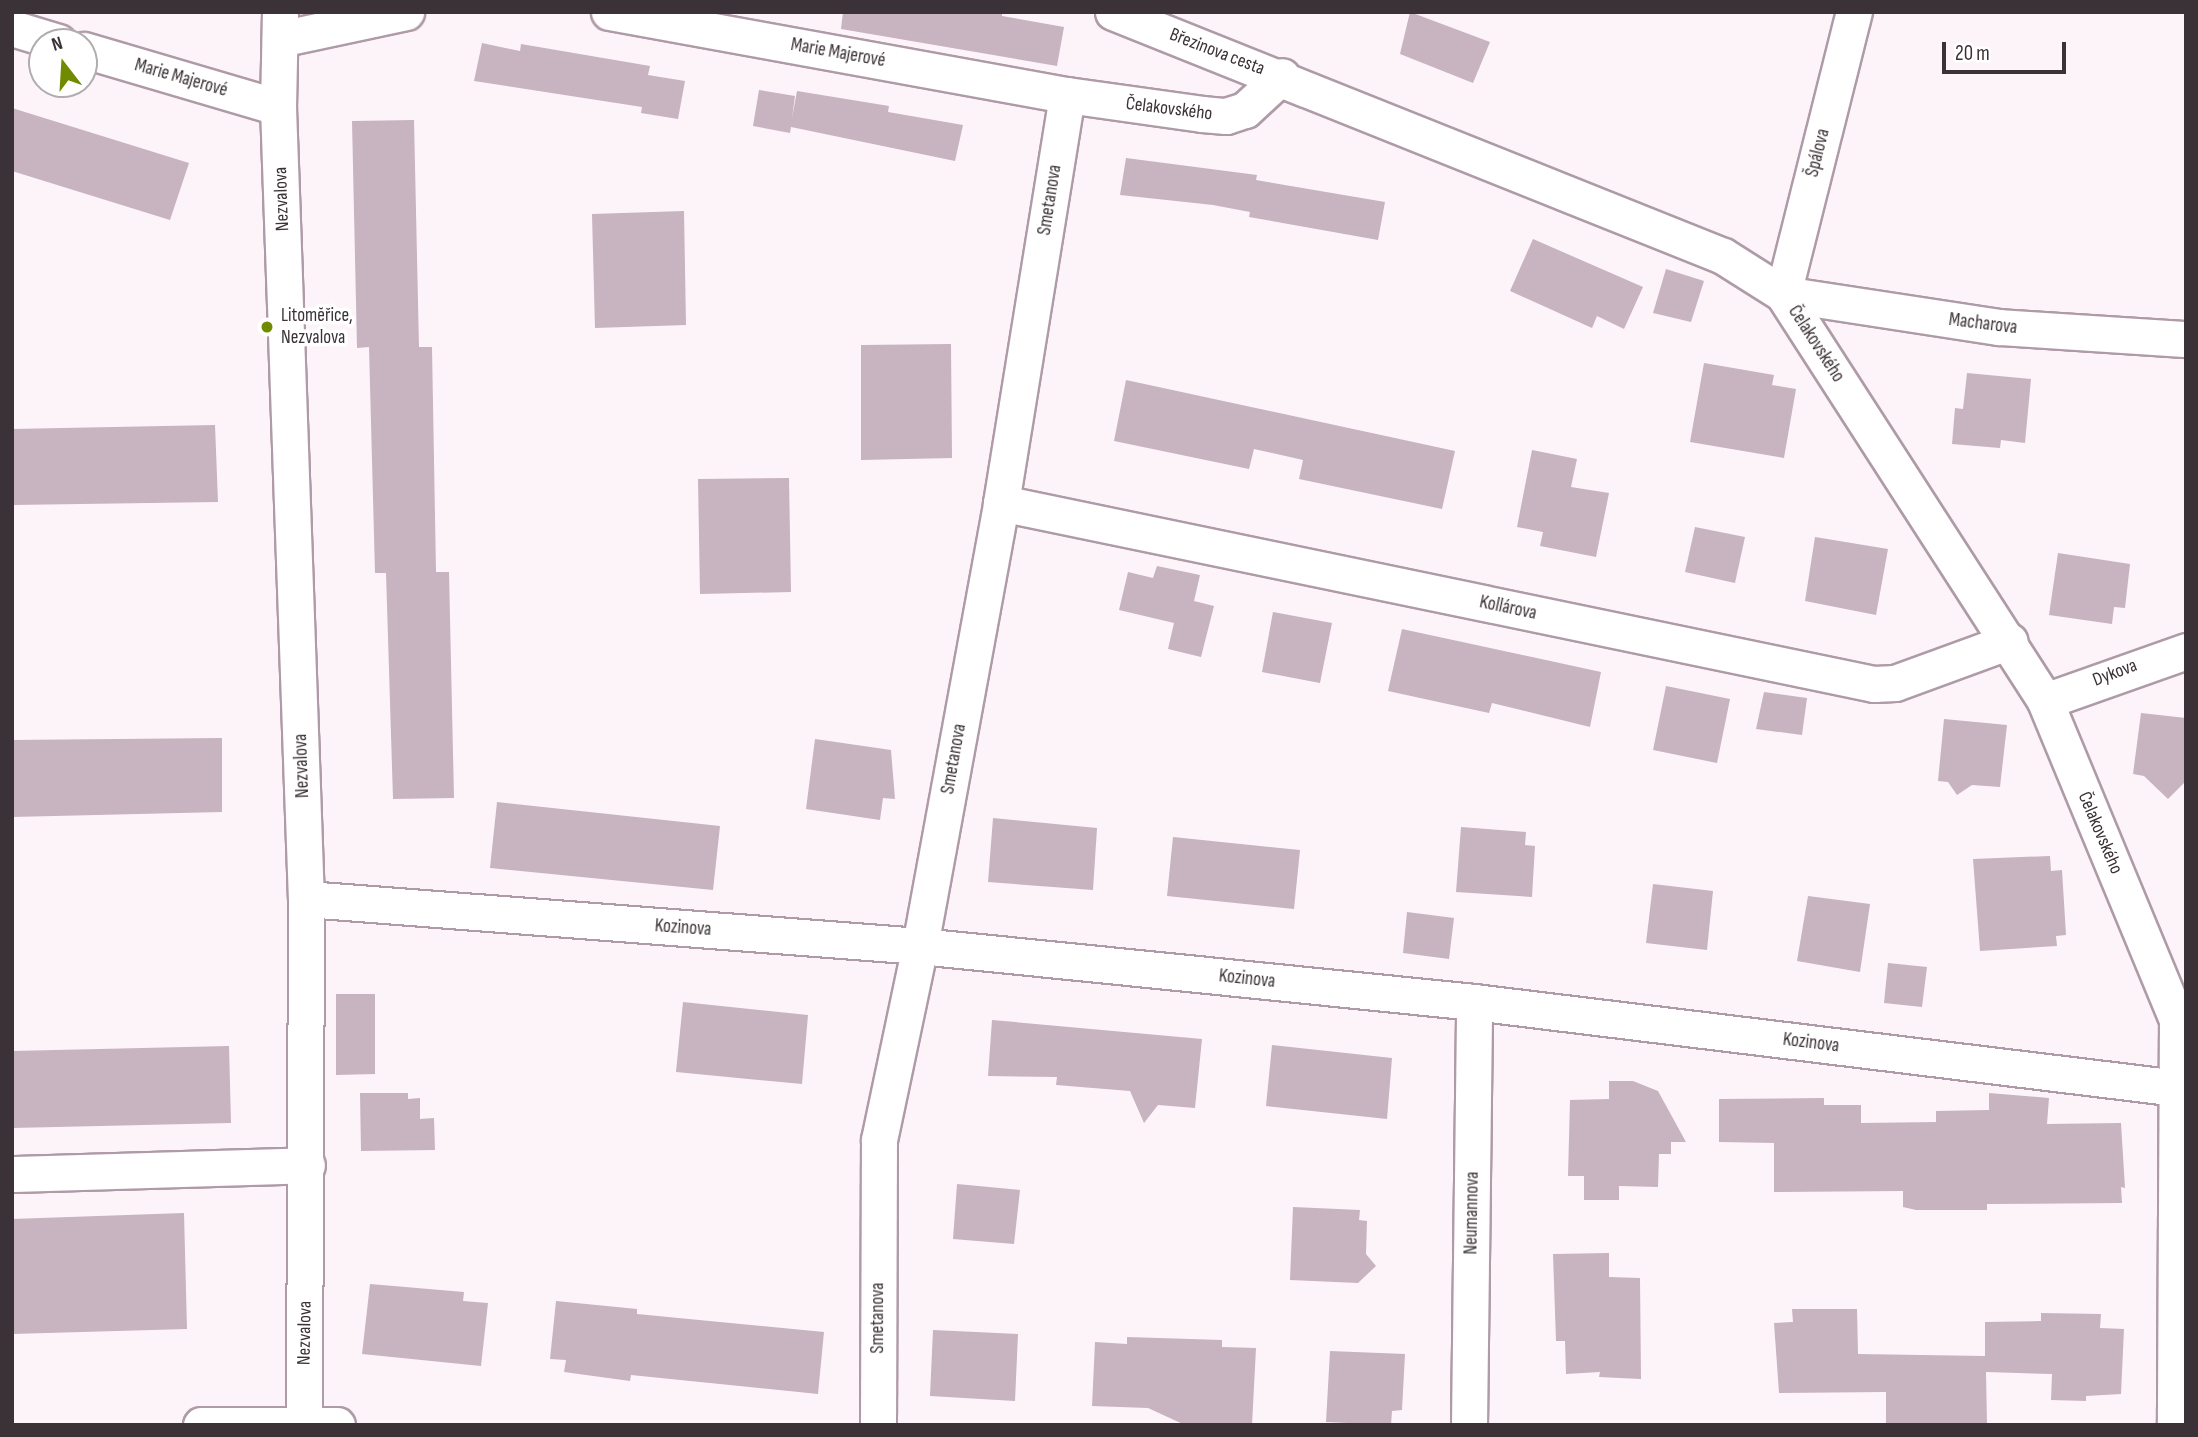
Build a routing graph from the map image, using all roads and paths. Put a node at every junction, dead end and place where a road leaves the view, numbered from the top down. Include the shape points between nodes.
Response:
1 (406, 12) edge
2 (609, 12) edge
3 (1113, 12) edge
4 (1854, 12) edge
5 (280, 26) edge
6 (98, 54) edge
7 (1282, 76) junction
8 (1067, 95) junction
9 (278, 107) junction
10 (1783, 294) junction
11 (2186, 339) edge
12 (1001, 503) junction
13 (2010, 641) junction
14 (2186, 650) edge
15 (2045, 701) junction
16 (306, 899) junction
17 (920, 946) junction
18 (1474, 1002) junction
19 (2182, 1088) edge
20 (307, 1165) junction
21 (12, 1174) edge
22 (315, 1424) edge
23 (201, 1425) edge
24 (878, 1425) edge
25 (1469, 1425) edge
26 (2175, 1425) edge

1 - 5 street
2 - 8 street, Marie Majerové
3 - 7 street, Březinova cesta
4 - 10 street, Špálova
5 - 9 street, Nezvalova
6 - 9 street, Marie Majerové
7 - 8 street, Čelakovského via 1245,110 1226,116
7 - 10 street, Čelakovského via 1723,256
8 - 12 street, Smetanova
9 - 16 street, Nezvalova
10 - 11 street, Macharova via 1999,327
10 - 13 street, Čelakovského
12 - 13 street, Kollárova via 1874,684 1895,683
12 - 17 street, Smetanova
13 - 15 street, Čelakovského
14 - 15 street, Dykova
15 - 19 street, Čelakovského via 2177,1019
16 - 17 street, Kozinova
16 - 20 street, Nezvalova
17 - 18 street, Kozinova
17 - 24 street, Smetanova via 878,1140
18 - 19 street, Kozinova
18 - 25 street, Neumannova
19 - 26 street, Čelakovského
20 - 21 street
20 - 22 street, Nezvalova
22 - 23 street

